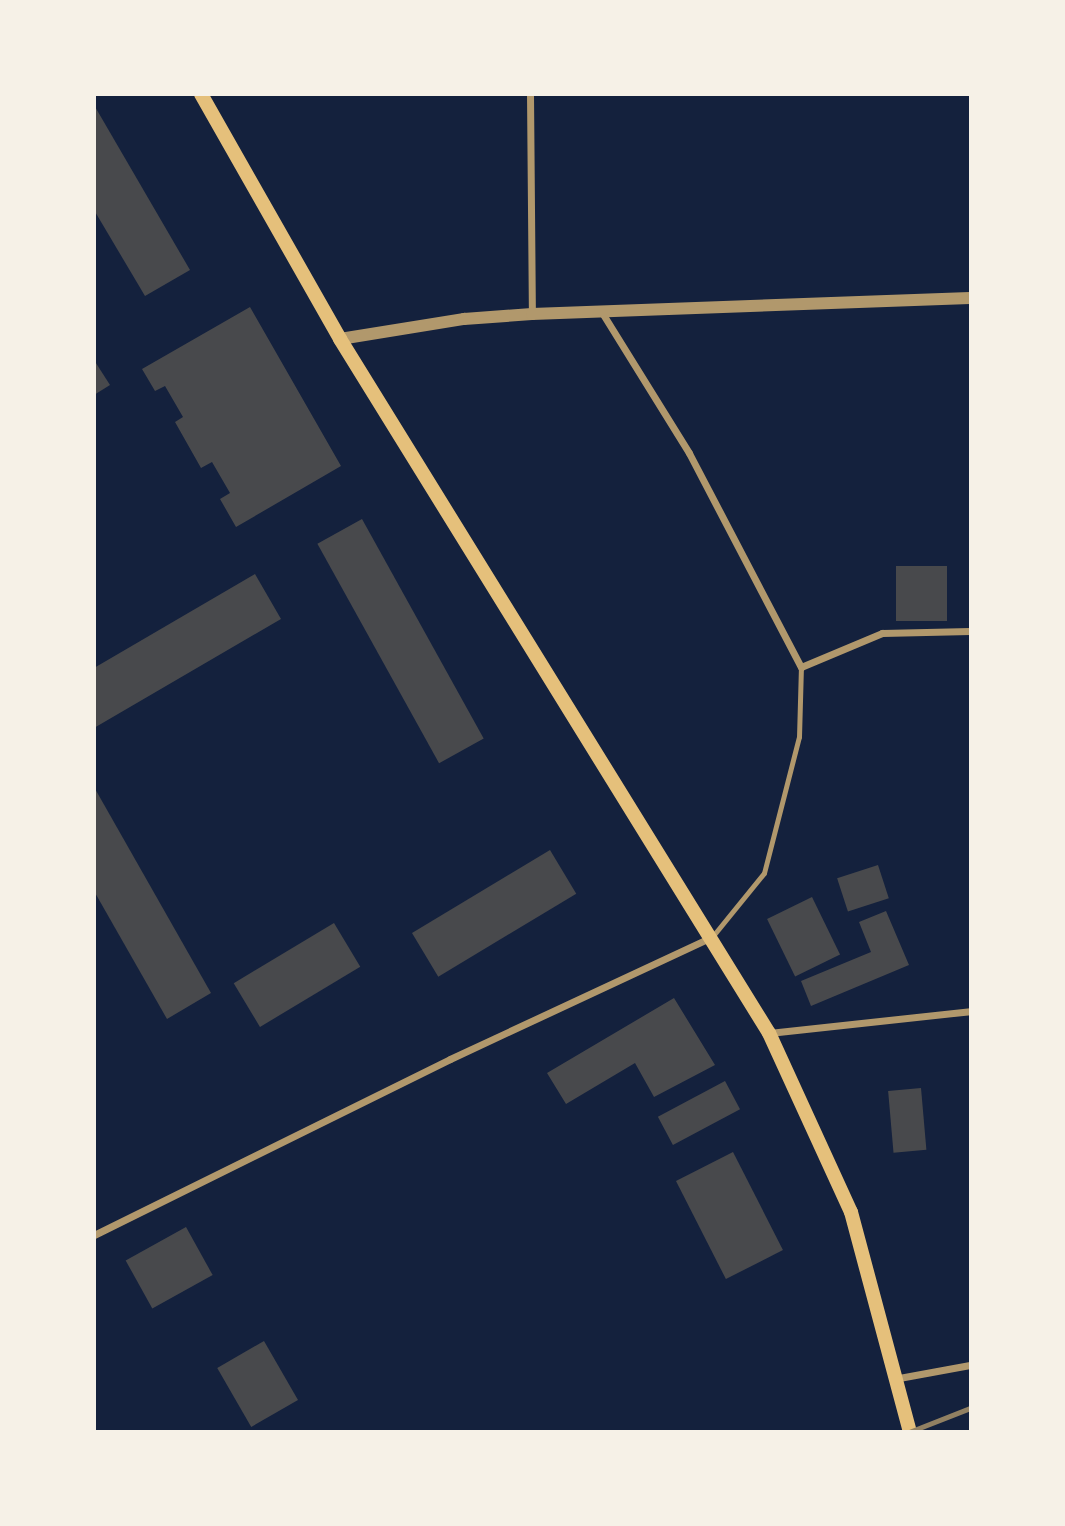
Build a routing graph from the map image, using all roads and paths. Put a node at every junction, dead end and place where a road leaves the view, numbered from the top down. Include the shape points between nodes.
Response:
1 (201, 94) edge
2 (530, 94) edge
3 (971, 298) edge
4 (600, 311) junction
5 (532, 314) junction
6 (340, 339) junction
7 (971, 631) edge
8 (801, 667) junction
9 (712, 937) junction
10 (971, 1011) edge
11 (769, 1033) junction
12 (94, 1235) edge
13 (971, 1365) edge
14 (899, 1378) junction
15 (910, 1431) edge

1 - 6 main road
2 - 5 street
3 - 4 street
4 - 5 street
4 - 8 street via 688,453
5 - 6 street via 464,319
6 - 9 main road
7 - 8 street via 882,633
8 - 9 lane via 799,737 764,873
9 - 11 main road
9 - 12 street via 450,1059
10 - 11 street
11 - 14 main road via 851,1212
13 - 14 street
14 - 15 main road

